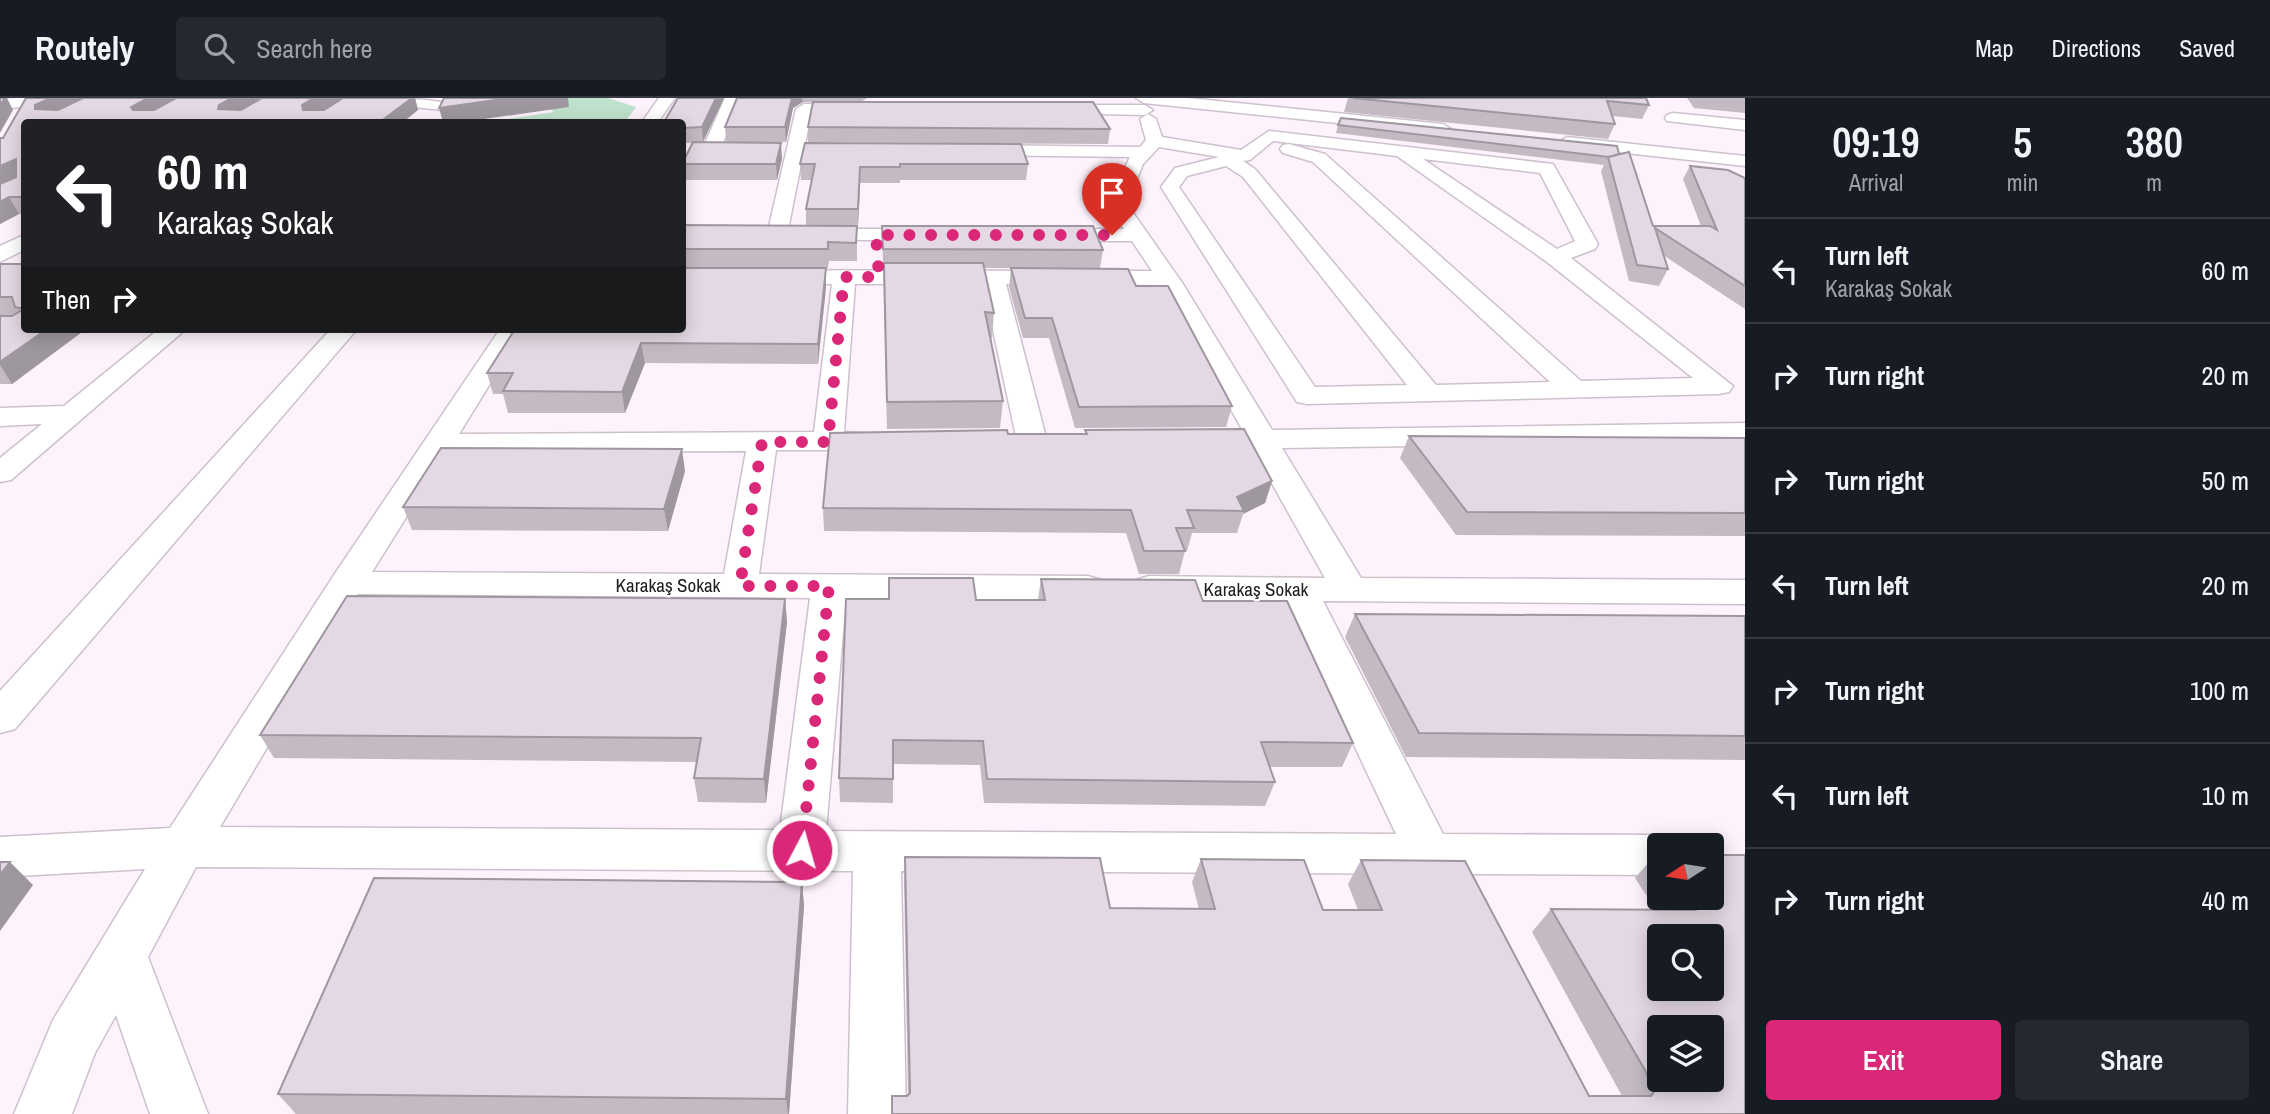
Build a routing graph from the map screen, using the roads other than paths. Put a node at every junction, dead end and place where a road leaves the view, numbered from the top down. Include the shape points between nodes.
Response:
1 (64, 98) edge
2 (375, 98) edge
3 (667, 98) edge
4 (733, 98) edge
5 (1241, 98) edge
6 (29, 102) junction
7 (449, 102) edge
8 (1143, 102) edge
9 (1333, 103) edge
10 (0, 104) edge
11 (872, 109) edge
12 (1025, 110) edge
13 (427, 119) edge
14 (652, 119) edge
15 (17, 123) edge
16 (1745, 124) edge
17 (1005, 130) edge
18 (1692, 145) junction
19 (1150, 147) junction
20 (692, 150) edge
21 (786, 150) junction
22 (819, 150) edge
23 (960, 150) edge
24 (1012, 150) junction
25 (1400, 151) junction
26 (1745, 151) edge
27 (1245, 152) junction
28 (1745, 162) edge
29 (876, 235) junction
30 (945, 235) edge
31 (1028, 235) edge
32 (1138, 235) junction
33 (1555, 257) junction
34 (686, 277) edge
35 (844, 277) junction
36 (879, 277) junction
37 (993, 277) junction
38 (1167, 278) junction
39 (169, 333) edge
40 (341, 333) edge
41 (509, 333) edge
42 (1575, 390) junction
43 (1428, 393) junction
44 (71, 414) junction
45 (0, 418) edge
46 (1745, 432) edge
47 (1262, 439) junction
48 (1032, 440) edge
49 (1167, 440) edge
50 (909, 441) edge
51 (762, 442) junction
52 (828, 442) junction
53 (437, 443) junction
54 (0, 473) edge
55 (347, 583) junction
56 (740, 586) junction
57 (829, 586) junction
58 (1299, 589) junction
59 (1350, 590) junction
60 (1742, 595) edge
61 (0, 718) edge
62 (183, 847) junction
63 (802, 850) junction
64 (877, 850) junction
65 (1445, 854) junction
66 (1647, 855) edge
67 (0, 857) edge
68 (1487, 903) edge
69 (121, 955) junction
70 (43, 1114) edge
71 (179, 1114) edge
72 (877, 1114) edge

1 - 6 street
2 - 7 street
3 - 14 street
4 - 20 street via 718,150
5 - 9 street
6 - 10 street
6 - 15 street
7 - 13 street
8 - 9 street via 1459,126
8 - 12 street
8 - 19 street
11 - 21 street via 804,109
16 - 18 street via 1669,112
17 - 24 street
18 - 26 street
18 - 28 street via 1555,136
19 - 24 street
19 - 27 street
19 - 32 street via 1135,162 1117,204
21 - 22 street
21 - 29 street via 770,235
23 - 24 street
25 - 27 street via 1269,136
25 - 33 street
25 - 33 street via 1547,168 1587,244
27 - 42 street via 1319,158
27 - 43 street via 1249,173
27 - 43 street via 1181,172 1170,187 1307,396
29 - 30 street
29 - 36 street
31 - 32 street
32 - 38 street
33 - 42 street via 1719,386
34 - 35 street
35 - 36 street
35 - 52 street
36 - 37 street
37 - 38 street
37 - 48 street
38 - 47 street
39 - 44 street
40 - 61 street
41 - 53 street
42 - 43 street
44 - 45 street
44 - 54 street
46 - 47 street
47 - 49 street
47 - 59 street
50 - 52 street
51 - 52 street
51 - 53 street
51 - 56 street
53 - 55 street
55 - 56 street, Karakaş Sokak
55 - 62 street
56 - 57 street, Karakaş Sokak
57 - 58 street, Karakaş Sokak
57 - 63 street
58 - 59 street, Karakaş Sokak
58 - 65 street
59 - 60 street, Karakaş Sokak
62 - 63 street
62 - 67 street
62 - 69 street
63 - 64 street
64 - 65 street
64 - 72 street
65 - 66 street
65 - 68 street
69 - 70 street via 74,1039
69 - 71 street

